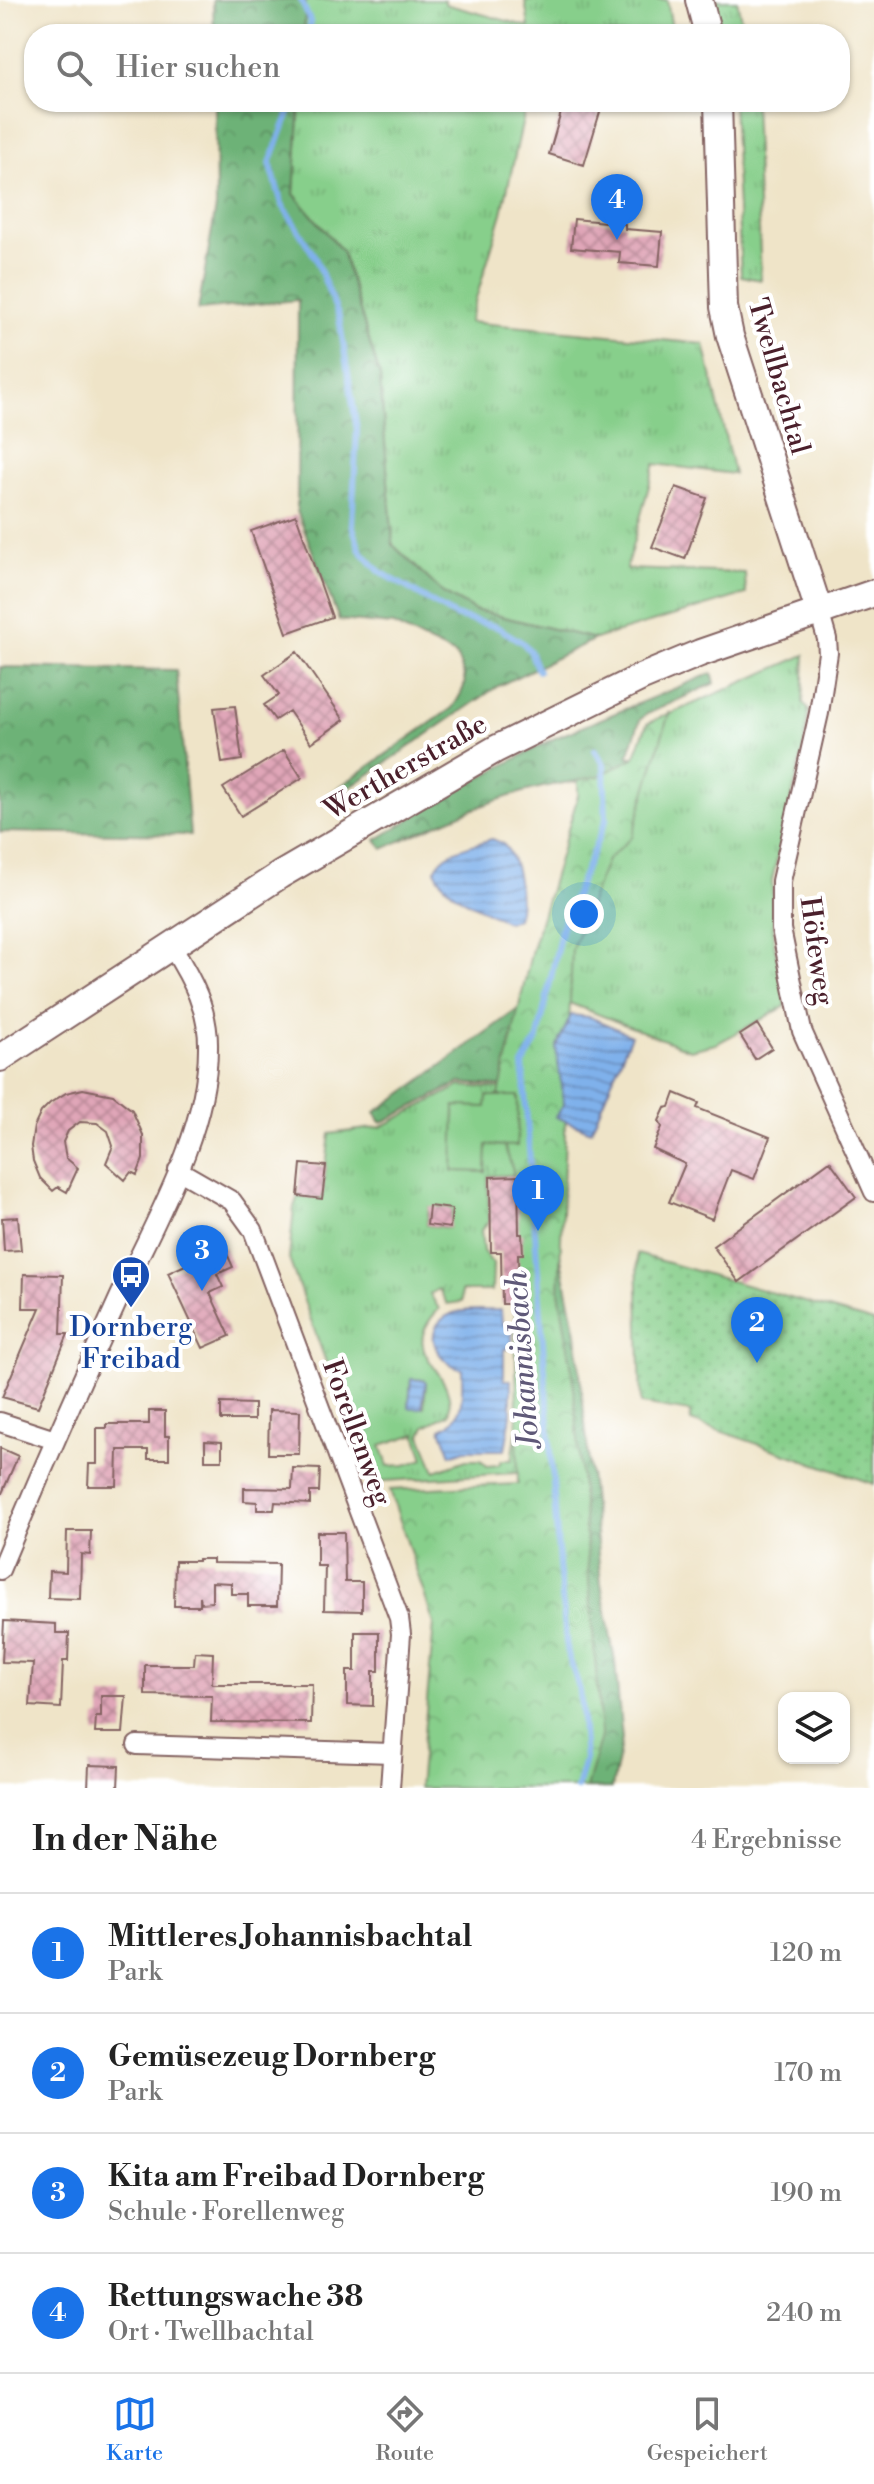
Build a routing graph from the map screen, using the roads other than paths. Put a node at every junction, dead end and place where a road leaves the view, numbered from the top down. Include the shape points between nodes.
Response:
1 (699, 0) edge
2 (705, 24) edge
3 (718, 112) edge
4 (874, 593) edge
5 (819, 611) junction
6 (172, 947) junction
7 (0, 1058) edge
8 (178, 1170) junction
9 (874, 1192) edge
10 (0, 1422) edge
11 (55, 1440) junction
12 (0, 1570) edge
13 (137, 1745) dead end
14 (392, 1753) junction
15 (390, 1788) edge

1 - 2 main road
3 - 5 main road, Twellbachtal via 724,307
4 - 5 main road, Wertherstraße
5 - 6 main road, Wertherstraße via 640,678 508,743 280,875
5 - 9 street, Höfeweg via 828,653 781,881 781,929 802,1031
6 - 7 main road, Wertherstraße
6 - 8 street via 199,995 208,1024 194,1129
8 - 11 street
8 - 14 street, Forellenweg via 232,1201 253,1230 399,1618
10 - 11 street
11 - 12 street
13 - 14 street
14 - 15 street, Forellenweg

